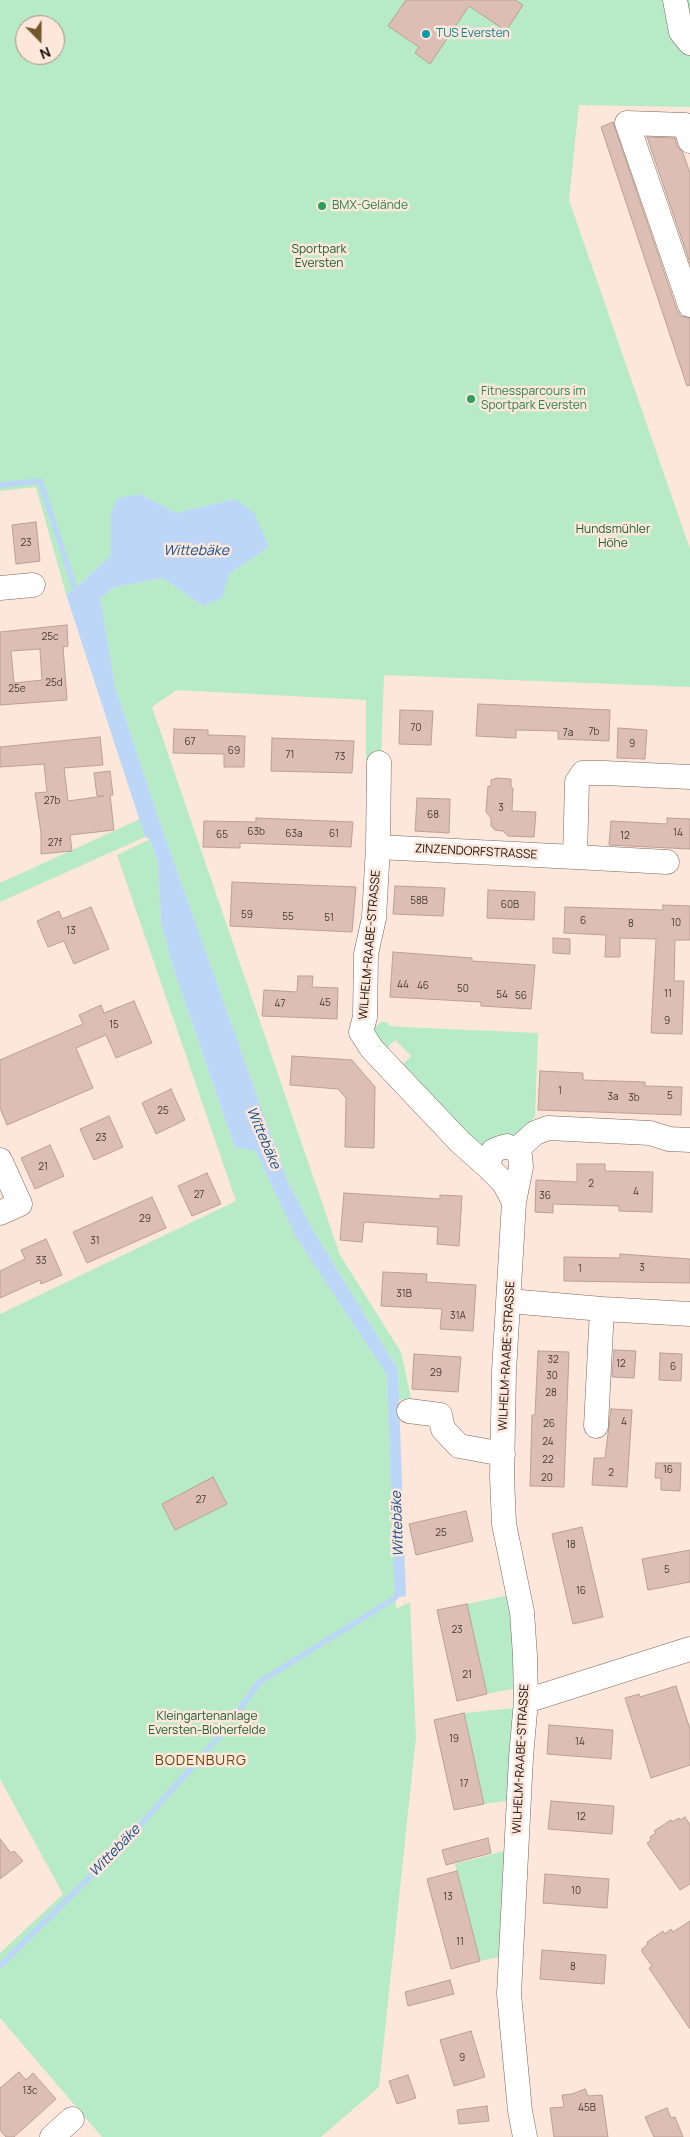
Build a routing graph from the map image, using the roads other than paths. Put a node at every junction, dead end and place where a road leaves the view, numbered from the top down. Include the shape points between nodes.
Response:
1 (674, 0) edge
2 (690, 43) edge
3 (688, 130) edge
4 (689, 299) edge
5 (33, 586) dead end
6 (0, 588) edge
7 (379, 763) dead end
8 (690, 777) edge
9 (378, 847) junction
10 (575, 856) junction
11 (667, 862) dead end
12 (690, 1140) edge
13 (516, 1150) junction
14 (1, 1165) edge
15 (487, 1166) junction
16 (514, 1202) junction
17 (0, 1213) edge
18 (509, 1302) junction
19 (602, 1310) junction
20 (690, 1314) edge
21 (409, 1411) dead end
22 (596, 1426) dead end
23 (503, 1454) junction
24 (690, 1649) edge
25 (526, 1701) junction
26 (72, 2119) dead end
27 (52, 2137) edge
28 (525, 2137) edge

1 - 2 street via 681,32
3 - 4 street via 627,123
5 - 6 street
7 - 9 street, WILHELM-RAABE-STRASSE
8 - 10 street via 583,773 577,782
9 - 10 street, ZINZENDORFSTRASSE
9 - 15 street, WILHELM-RAABE-STRASSE via 374,918 366,954 365,1017 361,1032 372,1049
10 - 11 street, ZINZENDORFSTRASSE
12 - 13 street via 669,1139 650,1133 548,1128 535,1133
13 - 15 street via 507,1146 493,1151
13 - 16 street, WILHELM-RAABE-STRASSE via 521,1167
14 - 17 street via 20,1204
15 - 16 street, WILHELM-RAABE-STRASSE via 504,1183
16 - 18 street, WILHELM-RAABE-STRASSE
18 - 19 street
18 - 23 street, WILHELM-RAABE-STRASSE
19 - 20 street
19 - 22 street
21 - 23 street via 440,1415 443,1429 459,1446
23 - 25 street, WILHELM-RAABE-STRASSE via 504,1524 522,1612
24 - 25 street
25 - 28 street, WILHELM-RAABE-STRASSE via 509,1994
26 - 27 street

